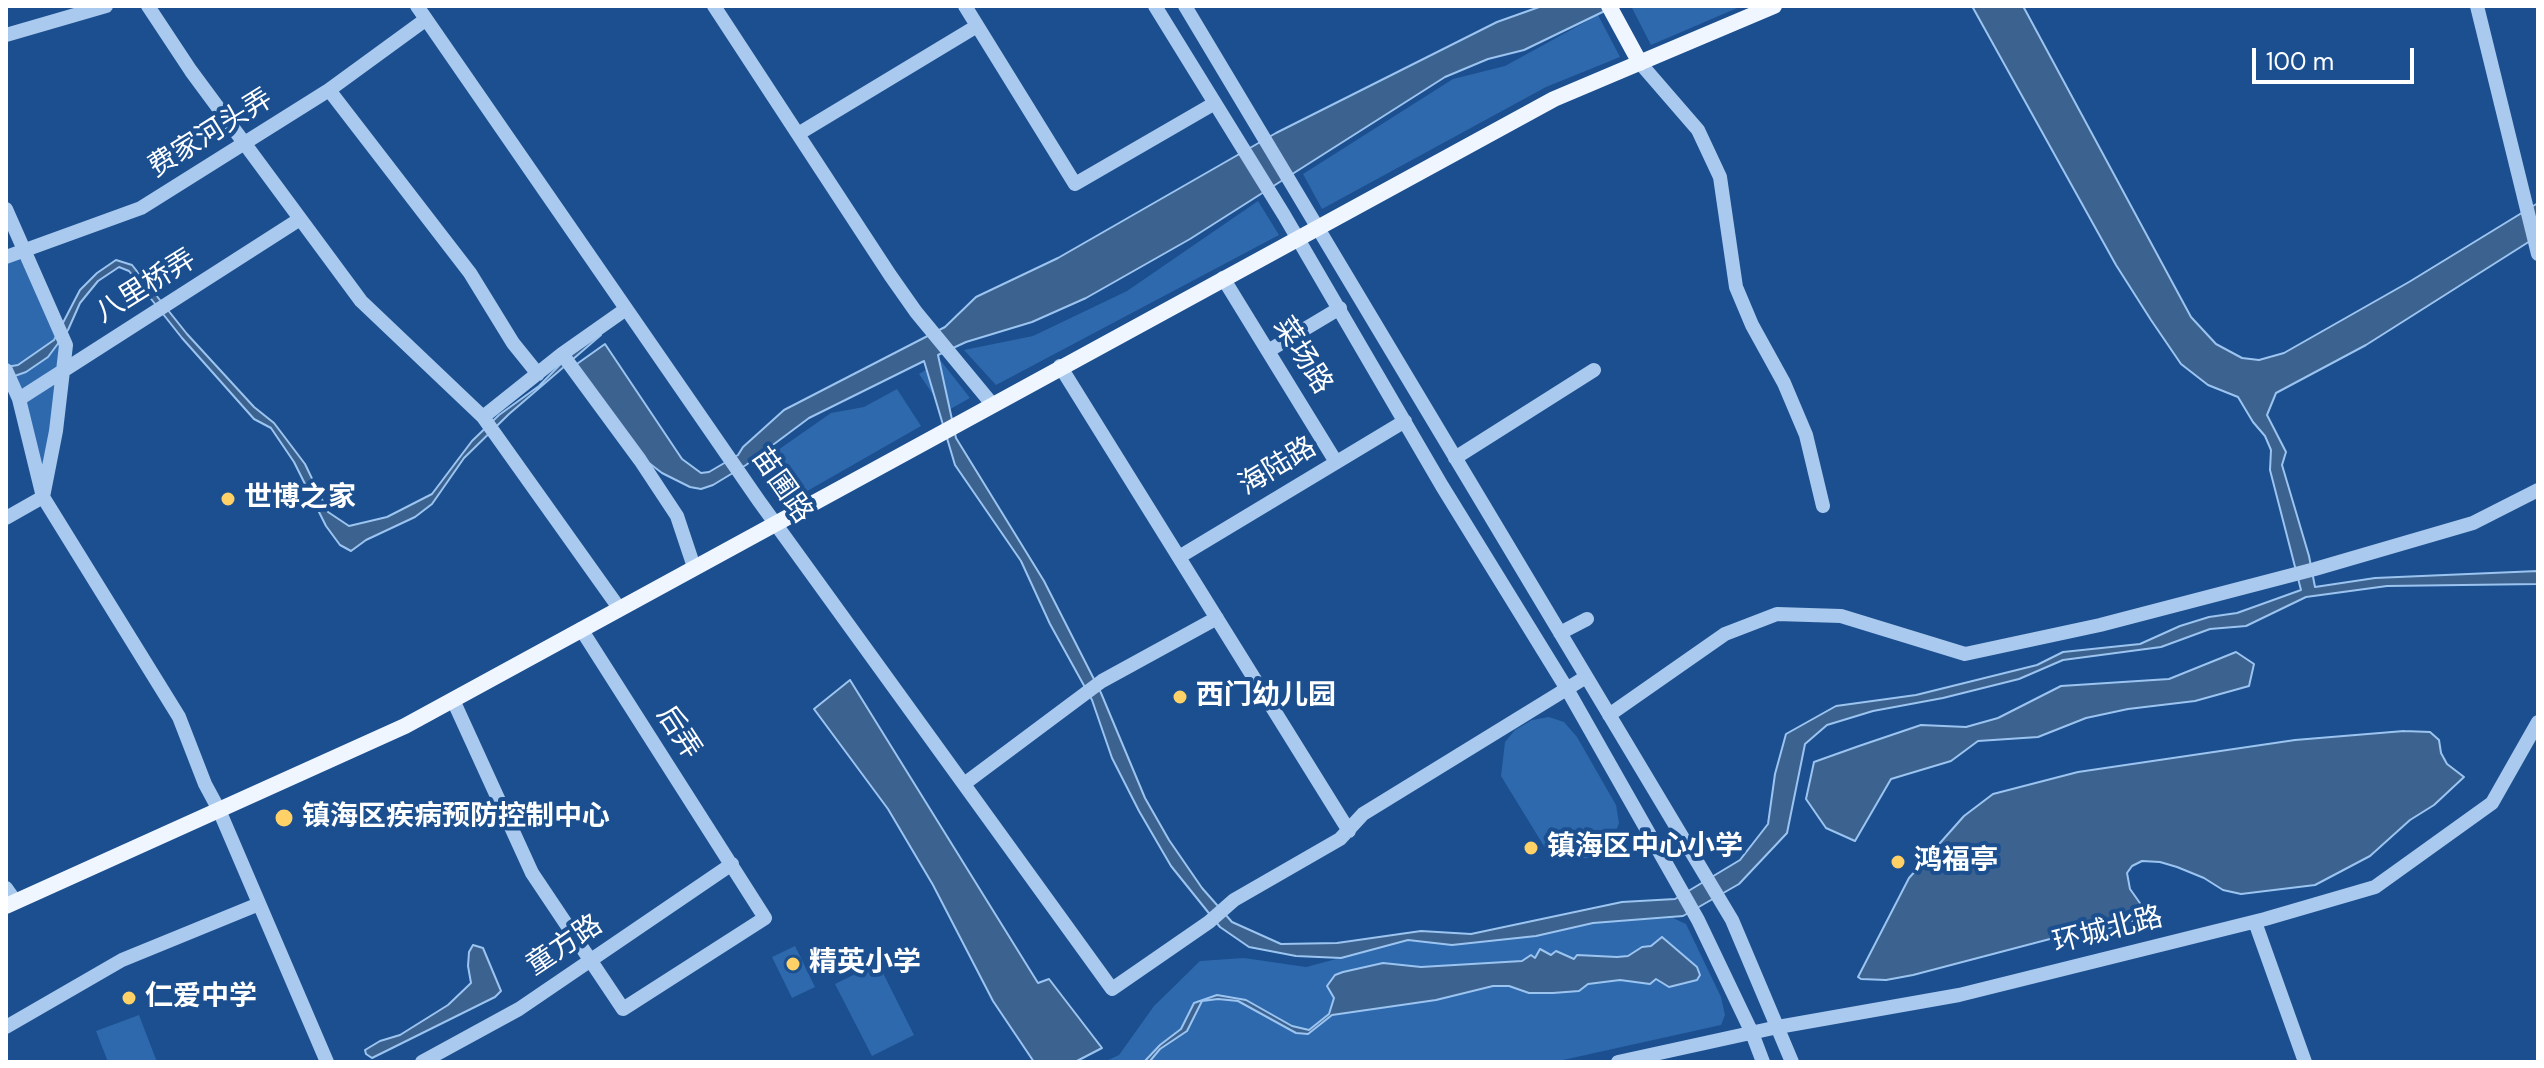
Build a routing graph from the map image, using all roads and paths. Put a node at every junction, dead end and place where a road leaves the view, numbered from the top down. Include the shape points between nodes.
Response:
1 (106, 6) edge
2 (148, 6) edge
3 (417, 6) edge
4 (714, 6) edge
5 (965, 6) edge
6 (1155, 6) edge
7 (1185, 6) edge
8 (1609, 6) edge
9 (1774, 6) edge
10 (2477, 6) edge
11 (425, 20) junction
12 (977, 26) junction
13 (6, 35) edge
14 (1640, 63) junction
15 (329, 90) junction
16 (1215, 103) junction
17 (798, 134) junction
18 (245, 144) junction
19 (6, 209) edge
20 (300, 219) junction
21 (1317, 227) junction
22 (1297, 238) junction
23 (24, 249) junction
24 (2538, 254) edge
25 (6, 257) edge
26 (1223, 278) junction
27 (1340, 308) junction
28 (626, 309) junction
29 (1268, 351) junction
30 (562, 354) junction
31 (1060, 366) junction
32 (6, 370) edge
33 (63, 370) junction
34 (1594, 370) dead end
35 (538, 374) junction
36 (19, 399) junction
37 (992, 404) junction
38 (483, 417) junction
39 (1405, 421) junction
40 (1455, 458) junction
41 (1336, 462) junction
42 (2538, 490) edge
43 (43, 497) junction
44 (1823, 506) dead end
45 (6, 518) edge
46 (776, 524) junction
47 (1179, 557) junction
48 (694, 567) junction
49 (619, 608) junction
50 (1217, 618) junction
51 (1587, 619) dead end
52 (581, 629) junction
53 (1560, 633) junction
54 (1586, 677) junction
55 (1567, 689) junction
56 (453, 700) junction
57 (1609, 715) junction
58 (2538, 722) edge
59 (964, 784) junction
60 (219, 810) junction
61 (1349, 831) junction
62 (732, 864) junction
63 (9, 899) edge
64 (259, 904) junction
65 (2255, 922) junction
66 (590, 961) junction
67 (6, 1027) edge
68 (1778, 1027) junction
69 (1752, 1033) junction
70 (327, 1062) edge
71 (422, 1062) edge
72 (1618, 1062) edge
73 (1763, 1062) edge
74 (1792, 1062) edge
75 (2305, 1062) edge

1 - 13 street
2 - 18 street
3 - 11 street, 苗圃路
4 - 17 street
5 - 12 street
6 - 16 street
7 - 21 street
8 - 14 main road
9 - 14 main road
10 - 24 street
11 - 15 street, 费家河头弄
11 - 28 street, 苗圃路
12 - 16 street via 1075,184
12 - 17 street
14 - 21 main road via 1554,99
14 - 44 street via 1698,130 1720,177 1736,287 1806,435
15 - 18 street, 费家河头弄
15 - 35 street via 470,273
16 - 22 street
17 - 37 street via 890,275
18 - 20 street
18 - 23 street, 费家河头弄 via 141,208
19 - 23 street
20 - 33 street, 八里桥弄
20 - 38 street via 361,301
21 - 22 main road
21 - 40 street
22 - 26 main road
22 - 27 street
23 - 25 street, 费家河头弄
23 - 33 street via 66,345
26 - 29 street, 菜场路
26 - 31 main road
27 - 29 street
27 - 39 street
28 - 30 street
28 - 46 street, 苗圃路
29 - 41 street, 菜场路
30 - 35 street
30 - 48 street via 677,516
31 - 37 main road
31 - 47 street
32 - 36 street
33 - 36 street, 八里桥弄
33 - 43 street
34 - 40 street
35 - 38 street
36 - 43 street
37 - 46 main road
38 - 49 street
39 - 41 street, 海陆路
39 - 55 street
40 - 53 street
41 - 47 street, 海陆路
42 - 57 street via 2473,523 2344,560 2100,625 1965,654 1841,616 1777,614 1725,634
43 - 45 street
43 - 60 street via 179,717
46 - 48 main road
46 - 59 street, 苗圃路
47 - 50 street
48 - 49 main road
49 - 52 main road
50 - 59 street via 1102,681
50 - 61 street
51 - 53 street
52 - 56 main road
52 - 62 street, 后弄
53 - 54 street
54 - 55 street
54 - 57 street
55 - 61 street via 1363,814
55 - 69 street via 1698,920
56 - 60 main road
56 - 66 street via 532,873
57 - 68 street via 1732,920
58 - 65 street, 环城北路 via 2492,803 2375,887
59 - 61 street, 苗圃路 via 1112,989 1234,900
60 - 63 main road
60 - 64 street
62 - 66 street, 童方路
62 - 66 street, 后弄 via 765,918 623,1009
64 - 67 street via 122,960
64 - 70 street
65 - 68 street, 环城北路 via 1959,995
65 - 75 street
66 - 71 street, 童方路 via 519,1009
68 - 69 street, 环城北路
68 - 74 street
69 - 72 street, 环城北路
69 - 73 street

